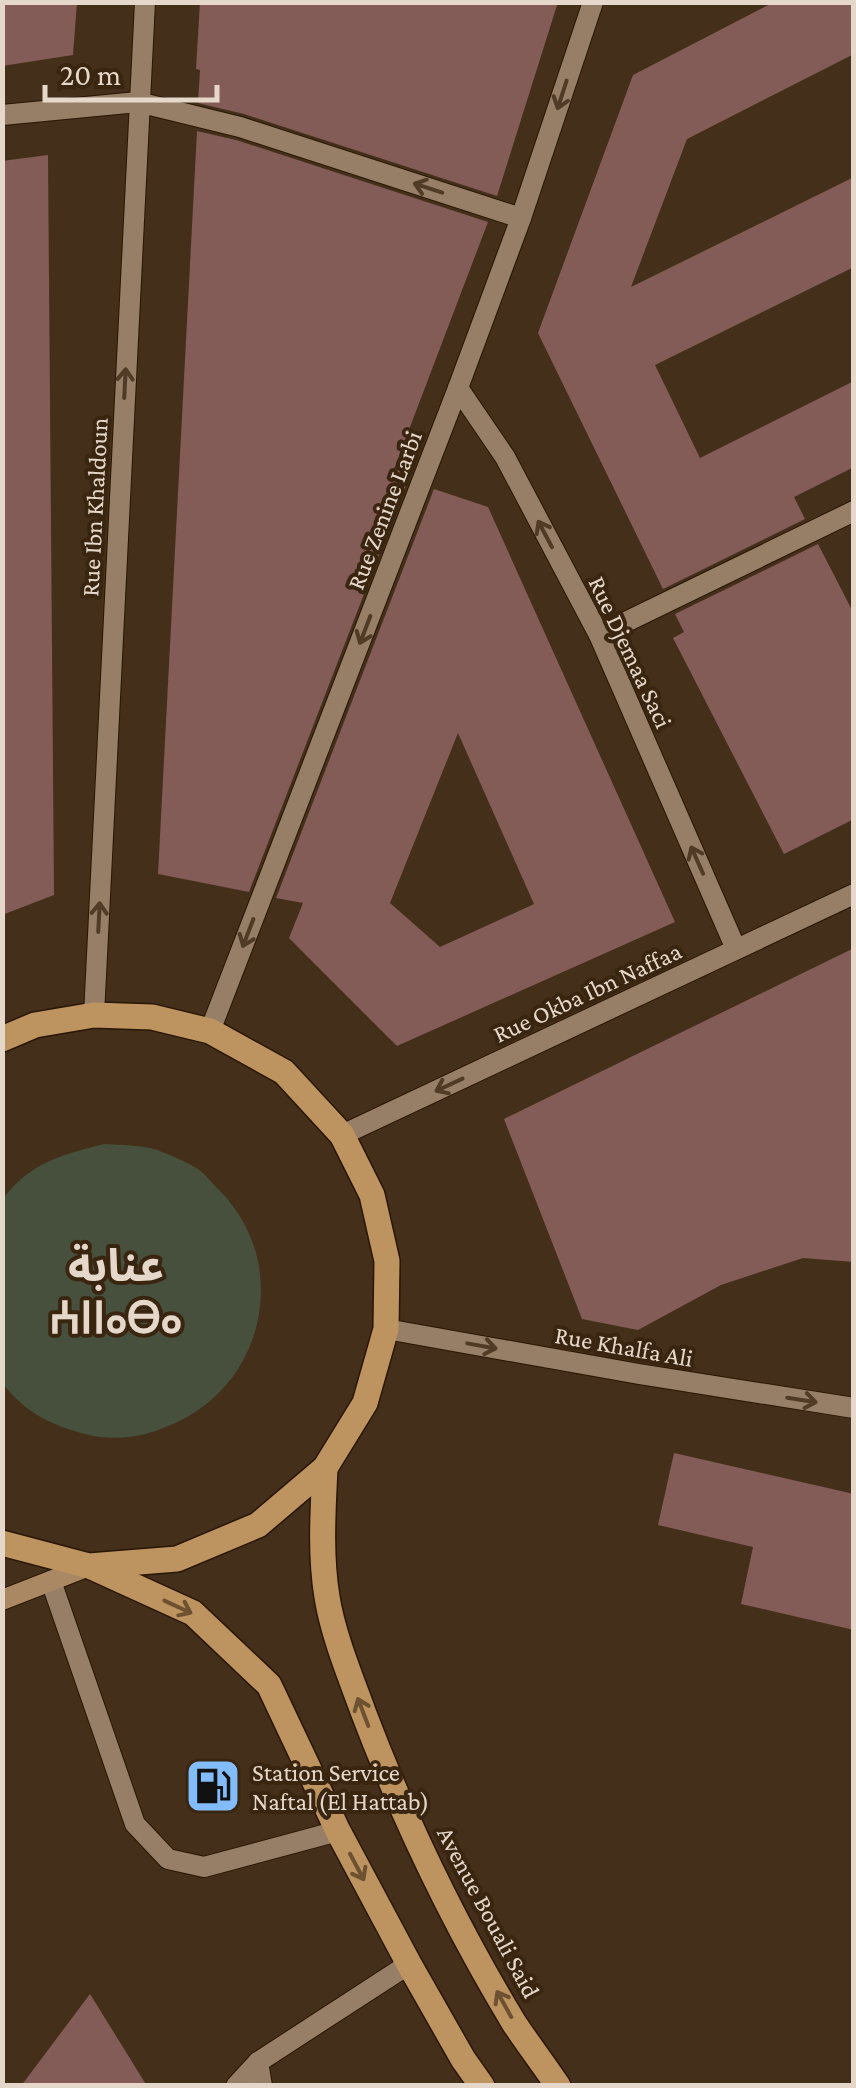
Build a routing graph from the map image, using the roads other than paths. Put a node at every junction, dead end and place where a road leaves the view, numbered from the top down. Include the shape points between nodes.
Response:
1 (145, 2) edge
2 (593, 2) edge
3 (138, 102) junction
4 (2, 115) edge
5 (521, 218) junction
6 (458, 388) junction
7 (854, 511) edge
8 (599, 635) junction
9 (854, 894) edge
10 (736, 950) junction
11 (94, 1015) junction
12 (210, 1031) junction
13 (2, 1039) edge
14 (342, 1135) junction
15 (386, 1329) junction
16 (854, 1408) edge
17 (325, 1468) junction
18 (2, 1543) edge
19 (90, 1566) junction
20 (51, 1580) junction
21 (2, 1600) edge
22 (338, 1831) junction
23 (409, 1964) junction
24 (258, 2062) junction
25 (236, 2086) edge
26 (262, 2086) edge
27 (482, 2086) edge
28 (558, 2086) edge

1 - 3 street, Rue Ibn Khaldoun
2 -> 5 street, Rue Zenine Larbi
3 - 4 street
5 -> 3 street via 240,126
11 -> 3 street, Rue Ibn Khaldoun
5 - 6 street, Rue Zenine Larbi
8 -> 6 street, Rue Djemaa Saci via 504,458
6 -> 12 street, Rue Zenine Larbi
7 - 8 street
10 -> 8 street, Rue Djemaa Saci
9 - 10 street, Rue Okba Ibn Naffaa
10 -> 14 street, Rue Okba Ibn Naffaa
11 - 12 main road via 152,1016
11 - 13 main road via 35,1024
12 - 14 main road via 284,1072
14 - 15 main road via 372,1195 387,1261
15 -> 16 street, Rue Khalfa Ali
15 - 17 main road via 366,1403
17 - 19 main road via 258,1525 177,1559
28 -> 17 main road, Avenue Bouali Said via 515,2024 452,1909 351,1678 328,1601 321,1544
18 - 19 main road
19 - 20 main road
19 -> 22 main road via 193,1614 268,1684
20 - 21 main road
20 - 22 street via 136,1824 168,1859 204,1867
22 -> 23 main road
23 - 24 street
23 - 27 main road
24 - 25 street
24 - 26 street

